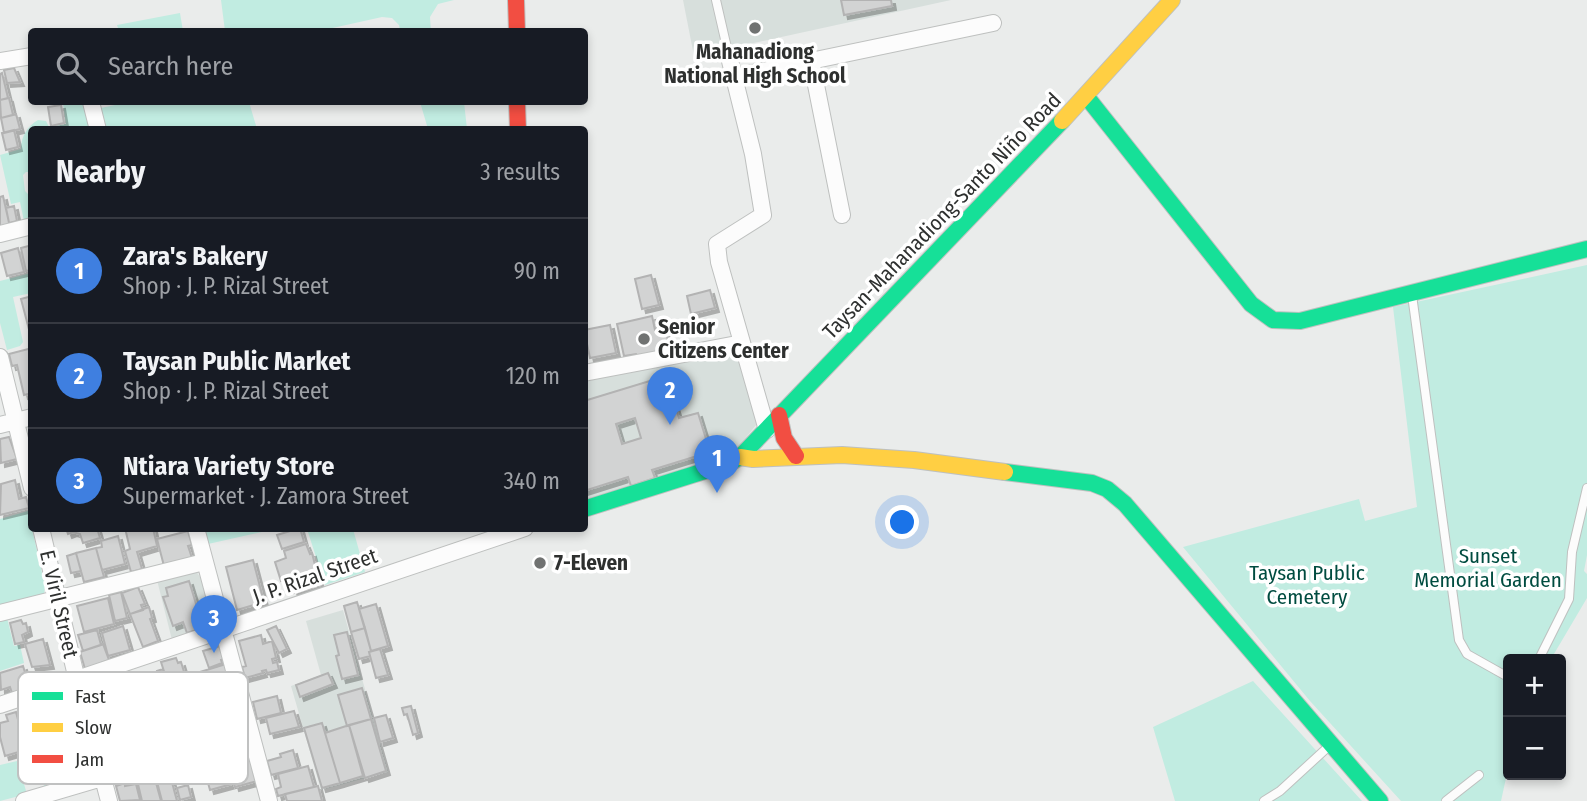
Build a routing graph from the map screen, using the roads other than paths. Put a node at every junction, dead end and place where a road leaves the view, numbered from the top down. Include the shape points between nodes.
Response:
1 (516, 0) edge
2 (716, 0) edge
3 (1172, 0) edge
4 (993, 23) dead end
5 (517, 28) edge
6 (28, 57) edge
7 (811, 60) junction
8 (0, 61) edge
9 (730, 61) joint
10 (734, 77) junction
11 (1086, 96) junction
12 (93, 105) edge
13 (517, 105) edge
14 (97, 126) edge
15 (518, 126) edge
16 (842, 215) dead end
17 (28, 227) edge
18 (0, 234) edge
19 (1587, 249) edge
20 (1411, 292) junction
21 (742, 342) junction
22 (0, 357) edge
23 (588, 372) edge
24 (779, 415) junction
25 (16, 421) edge
26 (767, 430) junction
27 (796, 456) junction
28 (740, 457) junction
29 (28, 471) edge
30 (1587, 488) edge
31 (588, 508) edge
32 (42, 532) edge
33 (197, 532) edge
34 (513, 532) edge
35 (204, 562) junction
36 (58, 599) junction
37 (0, 613) edge
38 (222, 631) junction
39 (1542, 654) edge
40 (75, 672) edge
41 (101, 672) edge
42 (234, 672) edge
43 (1503, 674) edge
44 (18, 699) edge
45 (0, 705) edge
46 (248, 723) edge
47 (251, 734) junction
48 (248, 735) edge
49 (1330, 745) junction
50 (1479, 775) dead end
51 (86, 784) edge
52 (24, 801) edge
53 (270, 801) edge
54 (1264, 801) edge
55 (1380, 801) edge
56 (1446, 801) edge

1 - 5 street
2 - 9 lane
3 - 11 street, Taysan-Mahanadiong-Santo Niño Road
4 - 7 street
6 - 8 street
7 - 10 street
7 - 16 street
9 - 10 street
10 - 21 street via 763,215 717,244
11 - 20 street via 1251,304 1271,320 1300,321
11 - 24 street, Taysan-Mahanadiong-Santo Niño Road
12 - 14 street
13 - 15 street
17 - 18 street
19 - 20 street
20 - 43 lane via 1459,640 1467,654
21 - 23 street
21 - 26 street
22 - 25 street
24 - 26 street, Taysan-Mahanadiong-Santo Niño Road
24 - 27 street via 784,438
25 - 29 street
26 - 28 street, Taysan-Mahanadiong-Santo Niño Road
27 - 28 street
27 - 49 street via 842,454 914,460 1092,483 1107,489 1125,504
28 - 31 street
30 - 39 lane via 1572,552 1569,599
32 - 36 street, E. Viril Street
33 - 35 street
34 - 38 street, J. P. Rizal Street
35 - 36 street
35 - 38 street
36 - 37 street
36 - 40 street, E. Viril Street
38 - 41 street, J. P. Rizal Street
38 - 42 street
44 - 45 street, J. P. Rizal Street
46 - 47 street
47 - 48 street
47 - 53 street
49 - 54 lane
49 - 55 street
50 - 56 lane
51 - 52 street

